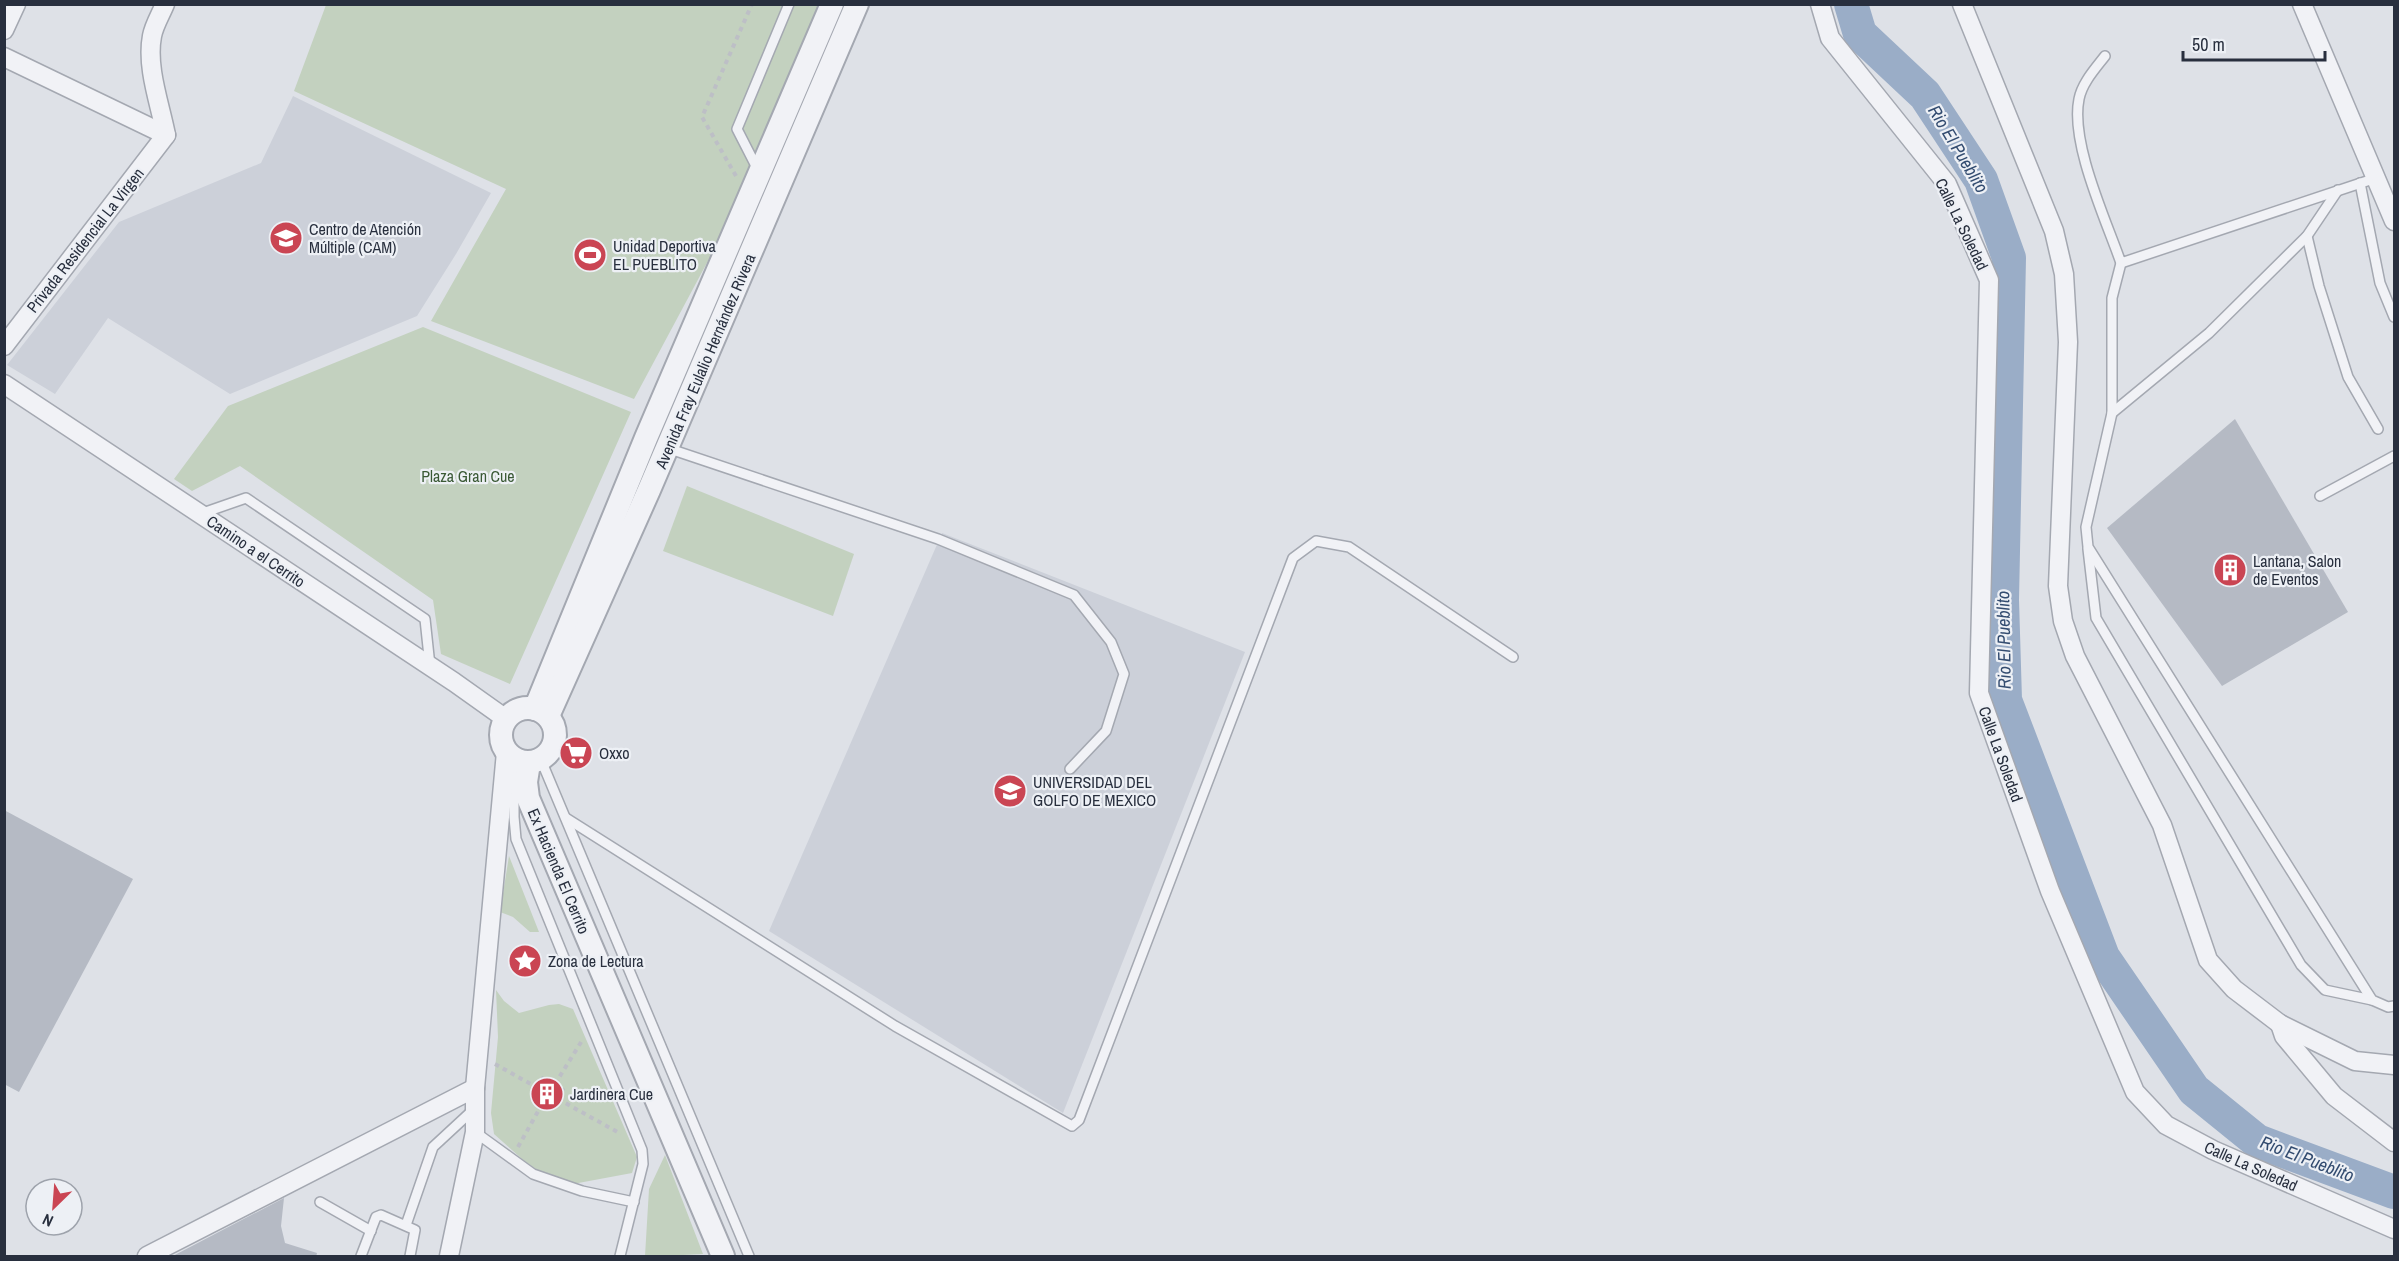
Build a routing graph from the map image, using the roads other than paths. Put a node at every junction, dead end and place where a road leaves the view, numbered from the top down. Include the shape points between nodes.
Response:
1 (16, 4) edge
2 (165, 4) edge
3 (789, 4) edge
4 (832, 4) edge
5 (857, 4) edge
6 (1820, 4) edge
7 (1962, 4) edge
8 (2302, 4) edge
9 (4, 30) edge
10 (2105, 56) dead end
11 (4, 57) edge
12 (166, 135) junction
13 (770, 180) junction
14 (2368, 180) junction
15 (2338, 190) junction
16 (2394, 221) edge
17 (2307, 236) junction
18 (2121, 263) junction
19 (2394, 317) edge
20 (4, 346) edge
21 (4, 384) edge
22 (2112, 413) junction
23 (2378, 429) dead end
24 (667, 448) junction
25 (2394, 456) edge
26 (2320, 496) dead end
27 (200, 514) junction
28 (2088, 547) junction
29 (1513, 657) dead end
30 (430, 666) junction
31 (542, 712) junction
32 (506, 719) junction
33 (523, 763) junction
34 (1070, 770) dead end
35 (566, 818) junction
36 (2372, 1000) junction
37 (2394, 1006) edge
38 (2280, 1024) junction
39 (2394, 1065) edge
40 (475, 1088) junction
41 (473, 1110) junction
42 (475, 1132) junction
43 (2394, 1142) edge
44 (320, 1202) dead end
45 (634, 1202) junction
46 (406, 1225) junction
47 (2394, 1229) edge
48 (370, 1231) junction
49 (147, 1257) edge
50 (361, 1257) edge
51 (410, 1257) edge
52 (449, 1257) edge
53 (620, 1257) edge
54 (723, 1257) edge
55 (749, 1257) edge

1 - 9 street
2 - 12 street via 151,49
3 - 13 lane via 737,129
4 - 13 street, Avenida Fray Eulalio Hernández Rivera
5 - 13 street, Avenida Fray Eulalio Hernández Rivera
6 - 47 street, Calle La Soledad via 1830,38 1947,184 1989,280 1979,693 2050,891 2134,1092 2166,1125 2213,1150
7 - 38 street via 2054,231 2064,274 2068,354 2058,586 2063,621 2075,656 2162,825 2208,960 2234,989
8 - 14 street
10 - 18 lane via 2079,98 2078,119 2081,148
11 - 12 street
12 - 20 street, Privada Residencial La Virgen
13 - 24 street, Avenida Fray Eulalio Hernández Rivera
13 - 31 street, Avenida Fray Eulalio Hernández Rivera via 749,199 646,438
14 - 15 lane
14 - 16 street
14 - 19 lane via 2380,283
15 - 17 lane
15 - 18 lane
17 - 22 lane via 2209,333
17 - 23 lane via 2348,378
18 - 22 lane via 2112,298
21 - 27 street, Camino a el Cerrito
22 - 28 lane via 2086,528
24 - 31 street, Avenida Fray Eulalio Hernández Rivera
24 - 34 lane via 938,539 1074,595 1111,642 1124,674 1106,731
25 - 26 lane
27 - 30 street, Camino a el Cerrito
27 - 30 lane via 246,498 425,619
28 - 36 lane
28 - 36 lane via 2096,618 2301,965 2325,990
29 - 35 lane via 1349,547 1316,541 1293,558 1079,1120 1072,1126 895,1026
30 - 32 street, Camino a el Cerrito
31 - 32 street via 524,708
31 - 33 street via 554,726 556,739 551,751
32 - 33 street via 501,741
33 - 35 lane
33 - 40 street
33 - 45 lane via 514,817 516,839 642,1150 643,1164
33 - 54 street, Ex Hacienda El Cerrito via 528,798
35 - 55 lane
36 - 37 lane
38 - 39 street via 2355,1060
38 - 43 street via 2284,1036 2334,1096
40 - 41 street
40 - 49 street
41 - 42 street
41 - 46 lane via 433,1147
42 - 45 lane via 533,1174 582,1191
42 - 52 street
44 - 48 lane
45 - 53 lane
46 - 48 lane via 378,1216
46 - 51 lane via 415,1230
48 - 50 lane

